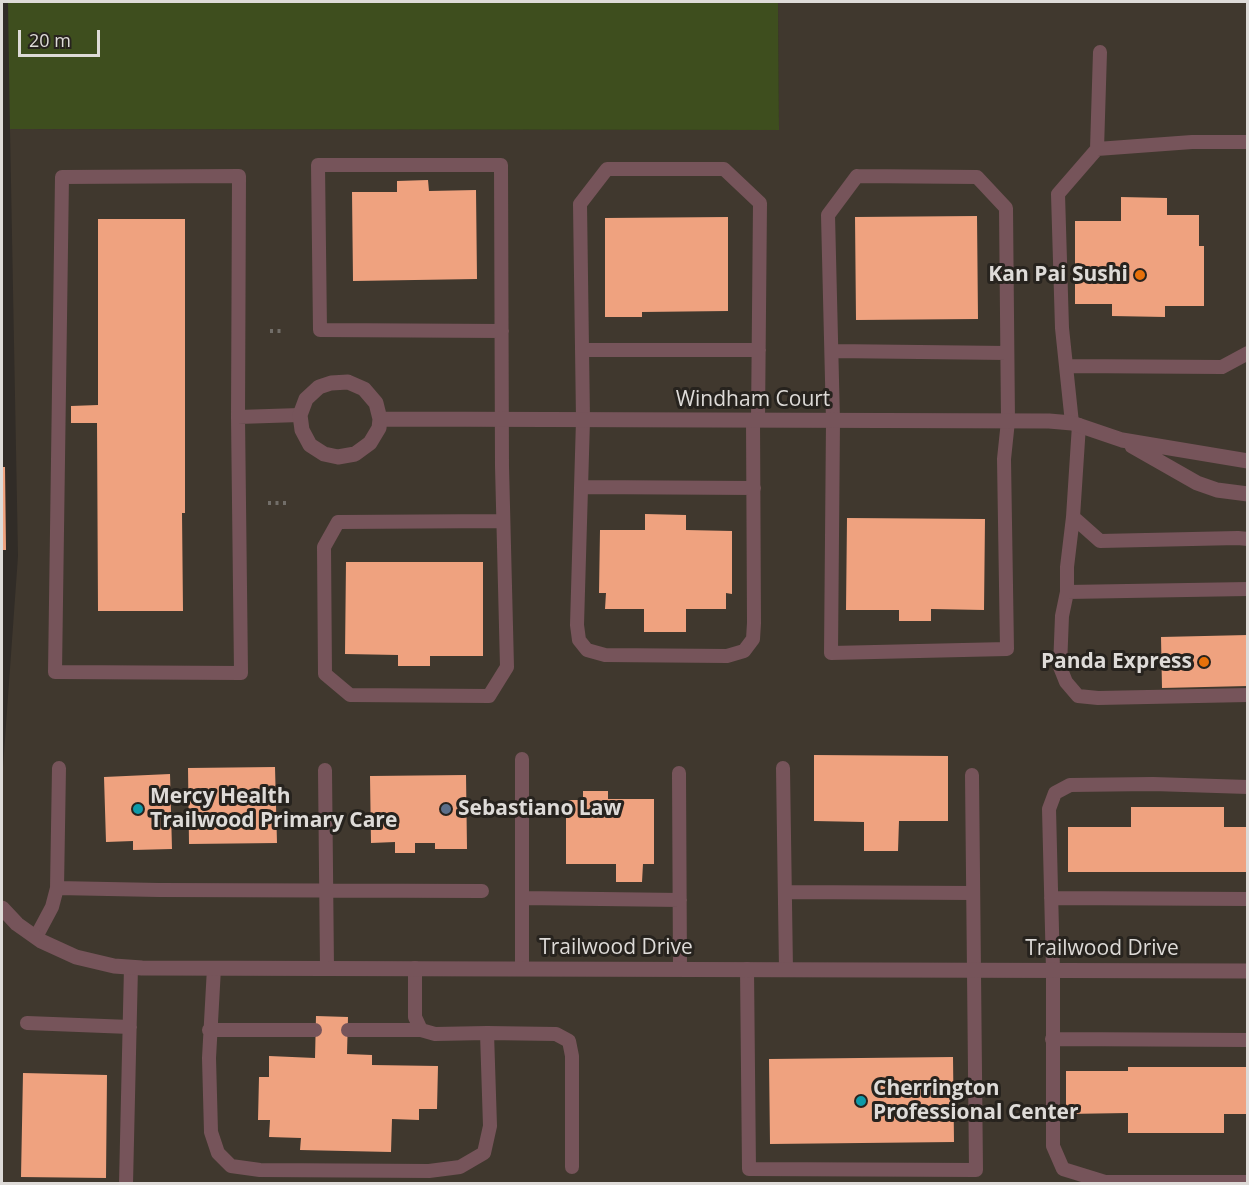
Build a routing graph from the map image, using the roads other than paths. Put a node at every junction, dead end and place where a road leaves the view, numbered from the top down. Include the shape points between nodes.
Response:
1 (1100, 52) dead end
2 (1248, 142) edge
3 (1098, 149) junction
4 (502, 331) junction
5 (582, 350) junction
6 (759, 350) junction
7 (832, 351) junction
8 (1007, 353) junction
9 (1248, 353) edge
10 (1066, 366) junction
11 (300, 415) junction
12 (238, 417) junction
13 (380, 420) junction
14 (502, 420) junction
15 (583, 420) junction
16 (756, 420) junction
17 (833, 421) junction
18 (1008, 421) junction
19 (1076, 424) junction
20 (1122, 440) junction
21 (1248, 461) edge
22 (581, 487) junction
23 (754, 488) junction
24 (1248, 494) edge
25 (1073, 517) junction
26 (503, 521) junction
27 (1248, 539) edge
28 (1248, 589) edge
29 (1067, 592) junction
30 (1248, 695) edge
31 (522, 759) dead end
32 (59, 768) dead end
33 (783, 768) dead end
34 (325, 770) dead end
35 (679, 773) dead end
36 (972, 775) dead end
37 (1248, 787) edge
38 (57, 888) junction
39 (326, 891) junction
40 (482, 891) dead end
41 (786, 892) junction
42 (973, 892) junction
43 (522, 898) junction
44 (1051, 898) junction
45 (1248, 899) edge
46 (680, 900) junction
47 (2, 908) edge
48 (36, 937) junction
49 (131, 967) junction
50 (214, 968) junction
51 (327, 968) junction
52 (415, 968) junction
53 (522, 969) junction
54 (680, 969) junction
55 (747, 969) junction
56 (786, 970) junction
57 (974, 970) junction
58 (1053, 970) junction
59 (1248, 971) edge
60 (27, 1023) dead end
61 (130, 1027) junction
62 (210, 1030) junction
63 (315, 1030) dead end
64 (348, 1030) dead end
65 (421, 1030) junction
66 (487, 1033) junction
67 (1052, 1039) junction
68 (1248, 1040) edge
69 (572, 1167) dead end
70 (1248, 1182) edge
71 (126, 1184) edge

1 - 3 lane
2 - 3 lane
3 - 10 lane via 1058,194
4 - 4 lane via 501,165 318,165 321,330
4 - 14 lane
5 - 6 lane
5 - 6 lane via 580,204 607,169 724,169 760,203
5 - 15 lane
6 - 16 lane
7 - 8 lane
7 - 8 lane via 828,215 857,176 977,177 1006,208
7 - 17 lane
8 - 18 lane
9 - 10 lane via 1222,368
10 - 19 lane
11 - 12 lane
11 - 13 street via 306,399 320,387 348,382 364,389 376,403
11 - 13 street via 310,445 338,457 355,454 370,443
12 - 12 lane via 238,176 62,177 55,672 241,673
13 - 14 street, Windham Court
14 - 15 street, Windham Court
14 - 26 lane
15 - 16 street, Windham Court
15 - 22 lane
16 - 17 street, Windham Court
16 - 23 lane
17 - 18 street, Windham Court
17 - 18 lane via 831,653 1007,649 1004,459
18 - 19 street, Windham Court
19 - 20 street, Windham Court
19 - 25 lane
20 - 21 street, Windham Court
20 - 24 street, Windham Court via 1197,483
22 - 23 lane
22 - 23 lane via 577,626 579,640 587,650 605,655 728,657 744,651 753,639
25 - 27 lane via 1100,541
25 - 29 lane
26 - 26 lane via 507,667 489,696 350,695 325,674 324,547 338,522
28 - 29 lane
29 - 30 lane via 1060,667 1078,696
31 - 43 lane
32 - 38 lane
33 - 41 lane
34 - 39 lane
35 - 46 lane
36 - 42 lane
37 - 44 lane via 1096,784 1070,785 1055,793 1049,808
38 - 39 lane
38 - 48 lane
39 - 40 lane
39 - 51 lane
41 - 42 lane
41 - 56 lane
42 - 57 lane
43 - 46 lane
43 - 53 lane
44 - 45 lane
44 - 58 lane
46 - 54 lane
47 - 48 street, Trailwood Drive
48 - 49 street, Trailwood Drive via 76,957
49 - 50 street, Trailwood Drive
49 - 61 lane
50 - 51 street, Trailwood Drive
50 - 62 lane
51 - 52 street, Trailwood Drive
52 - 53 street, Trailwood Drive
52 - 65 lane via 415,1017
53 - 54 street, Trailwood Drive
54 - 55 street, Trailwood Drive
55 - 56 street, Trailwood Drive
55 - 57 lane via 749,1169 952,1170 976,1170
56 - 57 street, Trailwood Drive
57 - 58 street, Trailwood Drive
58 - 59 street, Trailwood Drive
58 - 67 lane
60 - 61 lane
61 - 71 lane
62 - 63 lane
62 - 66 lane via 211,1132 218,1153 231,1166 272,1170 429,1171 460,1167 484,1153 490,1126
64 - 65 lane
65 - 66 lane via 435,1034
66 - 69 lane via 556,1034 569,1041
67 - 68 lane
67 - 70 lane via 1053,1146 1063,1169 1106,1182

